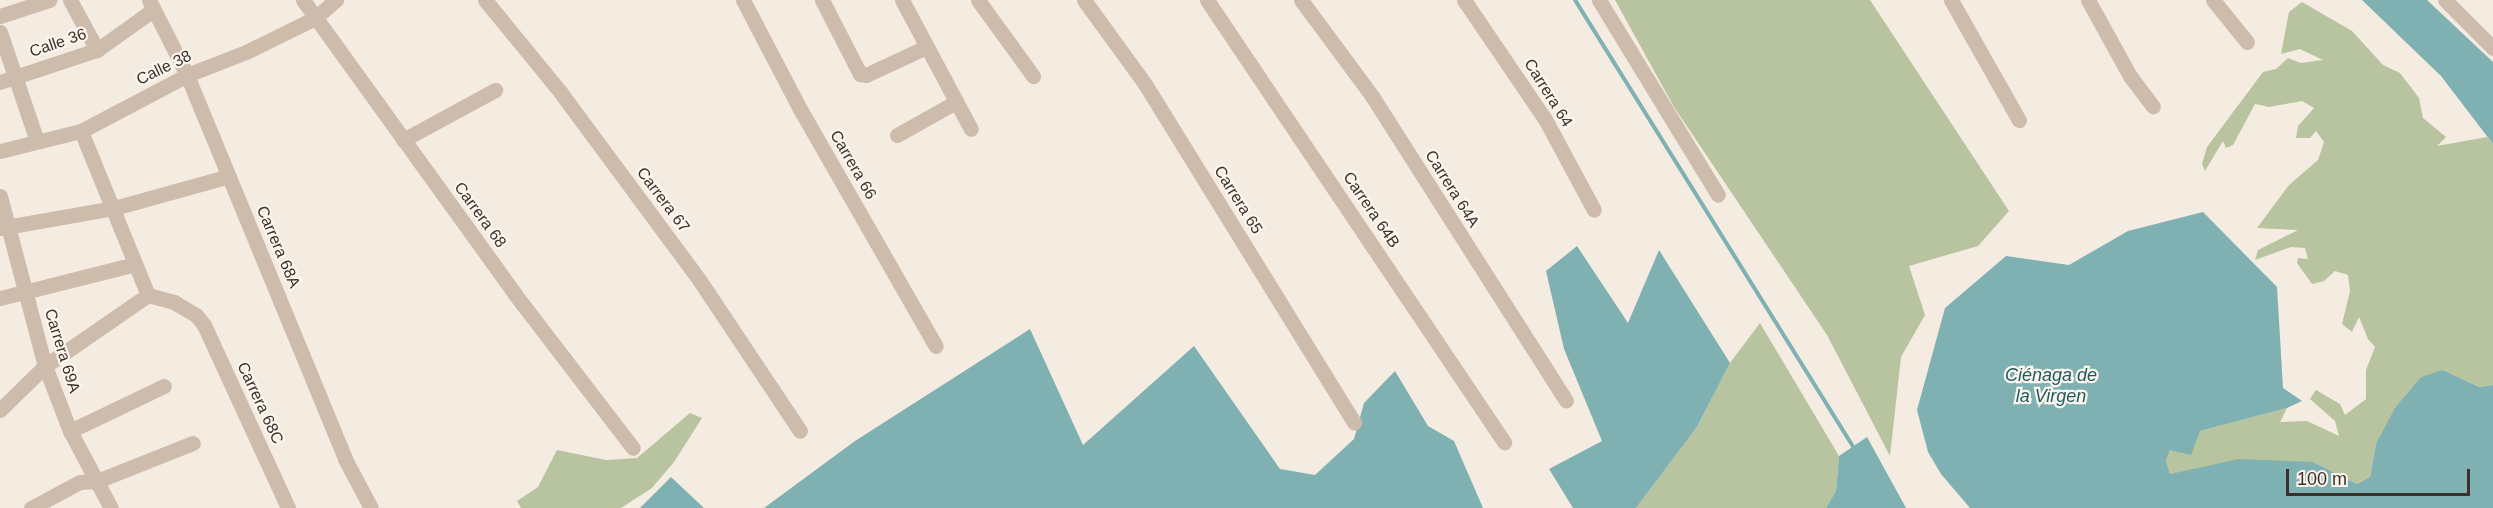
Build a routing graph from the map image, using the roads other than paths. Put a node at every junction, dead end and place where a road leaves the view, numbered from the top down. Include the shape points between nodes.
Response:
1 (49, 0) edge
2 (70, 0) edge
3 (303, 0) edge
4 (336, 0) edge
5 (484, 0) edge
6 (743, 0) edge
7 (822, 0) edge
8 (902, 0) edge
9 (978, 0) edge
10 (1084, 0) edge
11 (1207, 0) edge
12 (1301, 0) edge
13 (1464, 0) edge
14 (1599, 0) edge
15 (1951, 0) edge
16 (2088, 0) edge
17 (2213, 0) edge
18 (2445, 0) edge
19 (151, 5) edge
20 (0, 16) edge
21 (315, 18) junction
22 (0, 32) edge
23 (2247, 42) dead end
24 (926, 47) junction
25 (2493, 48) edge
26 (97, 50) junction
27 (187, 75) junction
28 (15, 76) junction
29 (1033, 76) dead end
30 (0, 82) edge
31 (495, 90) dead end
32 (956, 102) junction
33 (2153, 106) dead end
34 (2019, 120) dead end
35 (971, 129) dead end
36 (81, 131) junction
37 (897, 135) dead end
38 (403, 140) junction
39 (37, 141) junction
40 (0, 151) edge
41 (229, 176) junction
42 (1718, 195) dead end
43 (0, 196) edge
44 (114, 208) junction
45 (1594, 210) dead end
46 (4, 227) edge
47 (135, 264) junction
48 (26, 290) junction
49 (148, 295) junction
50 (0, 298) edge
51 (936, 346) dead end
52 (45, 366) junction
53 (164, 386) dead end
54 (1566, 401) dead end
55 (0, 410) edge
56 (1354, 423) dead end
57 (70, 430) junction
58 (800, 430) dead end
59 (193, 442) dead end
60 (1504, 442) dead end
61 (633, 448) dead end
62 (97, 481) junction
63 (30, 508) edge
64 (111, 508) edge
65 (288, 508) edge
66 (371, 508) edge

1 - 20 street
2 - 26 street
3 - 21 street, Carrera 68
4 - 21 street, Calle 38
5 - 58 street, Carrera 67 via 561,93 700,281
6 - 51 street, Carrera 66 via 800,109
7 - 24 street via 860,74 866,75
8 - 24 street
9 - 29 street
10 - 56 street, Carrera 65 via 1145,84
11 - 60 street, Carrera 64B
12 - 54 street, Carrera 64A via 1372,96
13 - 45 street, Carrera 64 via 1545,119
14 - 42 street
15 - 34 street
16 - 33 street via 2130,76
17 - 23 street
18 - 25 street
19 - 26 street, Calle 36
19 - 27 street, Carrera 68A
21 - 27 street, Calle 38
21 - 38 street, Carrera 68
22 - 28 street
24 - 32 street
26 - 28 street, Calle 36 via 54,67
27 - 36 street, Calle 38
27 - 41 street, Carrera 68A
28 - 30 street, Calle 36
28 - 39 street
31 - 38 street
32 - 35 street
32 - 37 street
36 - 39 street, Calle 38
36 - 44 street
38 - 61 street, Carrera 68
39 - 40 street, Calle 38
41 - 44 street
41 - 66 street, Carrera 68A via 345,459
43 - 46 street, Carrera 69A
44 - 46 street
44 - 47 street
46 - 48 street, Carrera 69A
47 - 48 street
47 - 49 street
48 - 50 street
48 - 52 street, Carrera 69A
49 - 52 street
49 - 65 street, Carrera 68C via 174,302 196,315
52 - 55 street
52 - 57 street, Carrera 69A
53 - 57 street
57 - 62 street, Carrera 69A
59 - 62 street
62 - 63 street via 80,482
62 - 64 street, Carrera 69A

